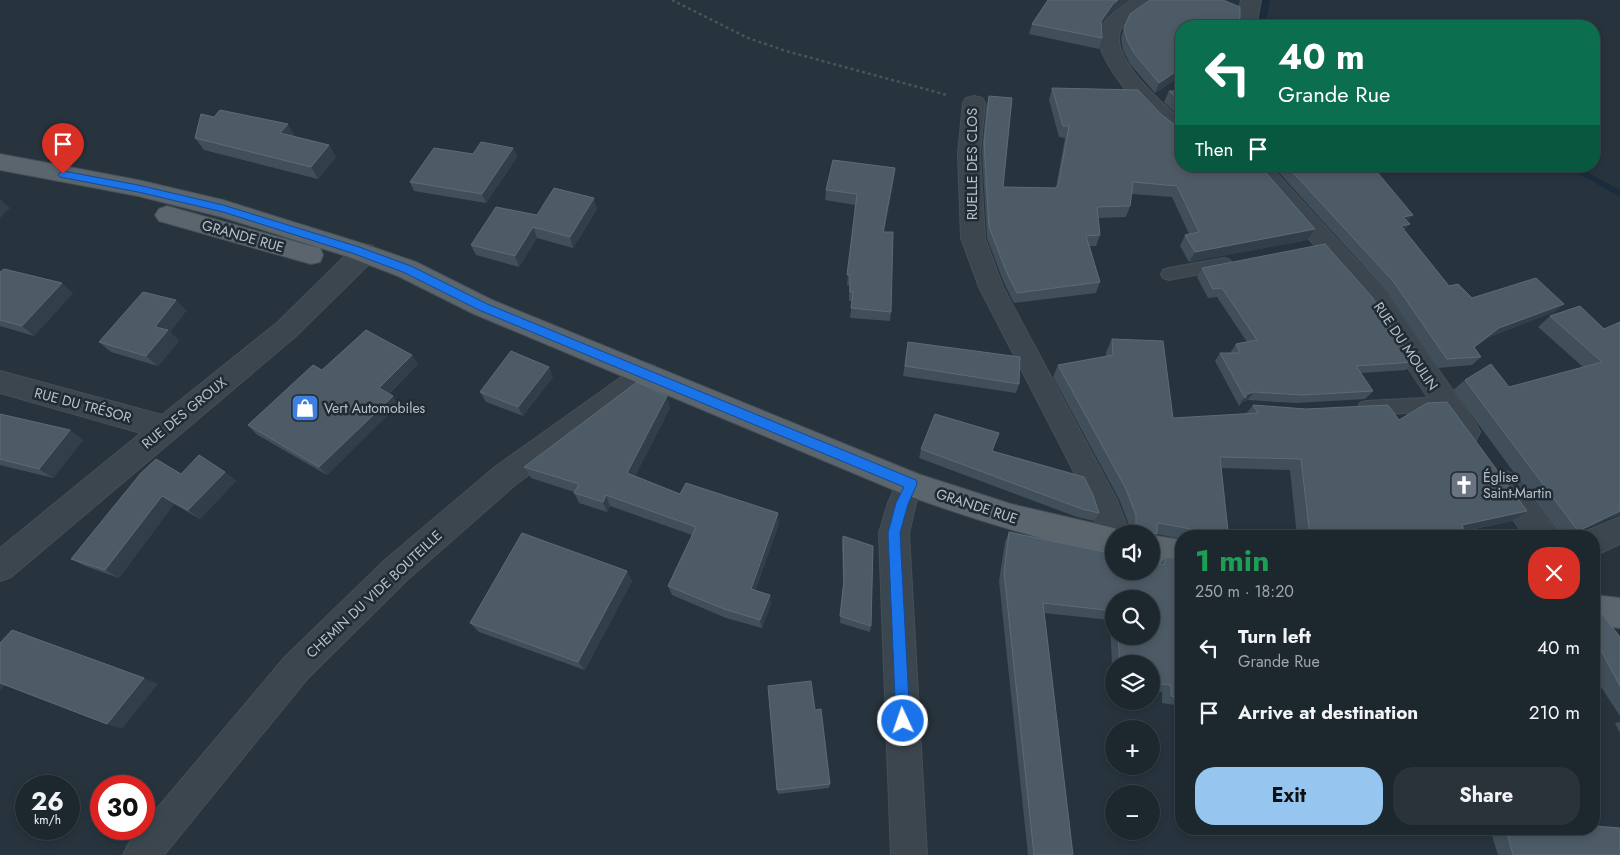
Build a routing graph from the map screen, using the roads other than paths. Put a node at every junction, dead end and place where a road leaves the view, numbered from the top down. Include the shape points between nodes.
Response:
1 (1146, 0) edge
2 (1250, 0) edge
3 (1247, 20) edge
4 (974, 103) road end
5 (1175, 127) edge
6 (0, 162) edge
7 (1262, 172) edge
8 (0, 177) edge
9 (357, 260) junction
10 (1244, 260) edge
11 (1169, 274) dead end
12 (646, 374) junction
13 (0, 382) edge
14 (1445, 404) junction
15 (1346, 409) edge
16 (166, 428) junction
17 (911, 484) junction
18 (1112, 525) edge
19 (1538, 530) edge
20 (1620, 530) edge
21 (1600, 539) edge
22 (1105, 540) edge
23 (1160, 550) edge
24 (1175, 553) edge
25 (0, 567) edge
26 (1600, 611) edge
27 (1620, 613) edge
28 (141, 855) edge
29 (909, 855) edge

1 - 5 street via 1116,22 1108,39 1114,58 1125,74
2 - 3 street
4 - 18 street, RUELLE DES CLOS via 969,153 972,238 991,287 1103,500
6 - 9 main road, GRANDE RUE via 138,188 223,209
7 - 14 street, RUE DU MOULIN via 1318,246 1375,298
8 - 9 main road, GRANDE RUE
9 - 12 main road, GRANDE RUE via 407,269 483,307
9 - 16 street, RUE DES GROUX via 287,329
10 - 11 lane
12 - 17 main road, GRANDE RUE
12 - 28 street, CHEMIN DU VIDE BOUTEILLE via 505,476 396,570 296,668
13 - 16 street, RUE DU TRÉSOR
14 - 15 lane
14 - 19 street, RUE DU MOULIN
16 - 25 street, RUE DES GROUX
17 - 22 main road, GRANDE RUE via 1047,528
17 - 29 street via 894,533
20 - 21 street
23 - 24 main road
26 - 27 main road

